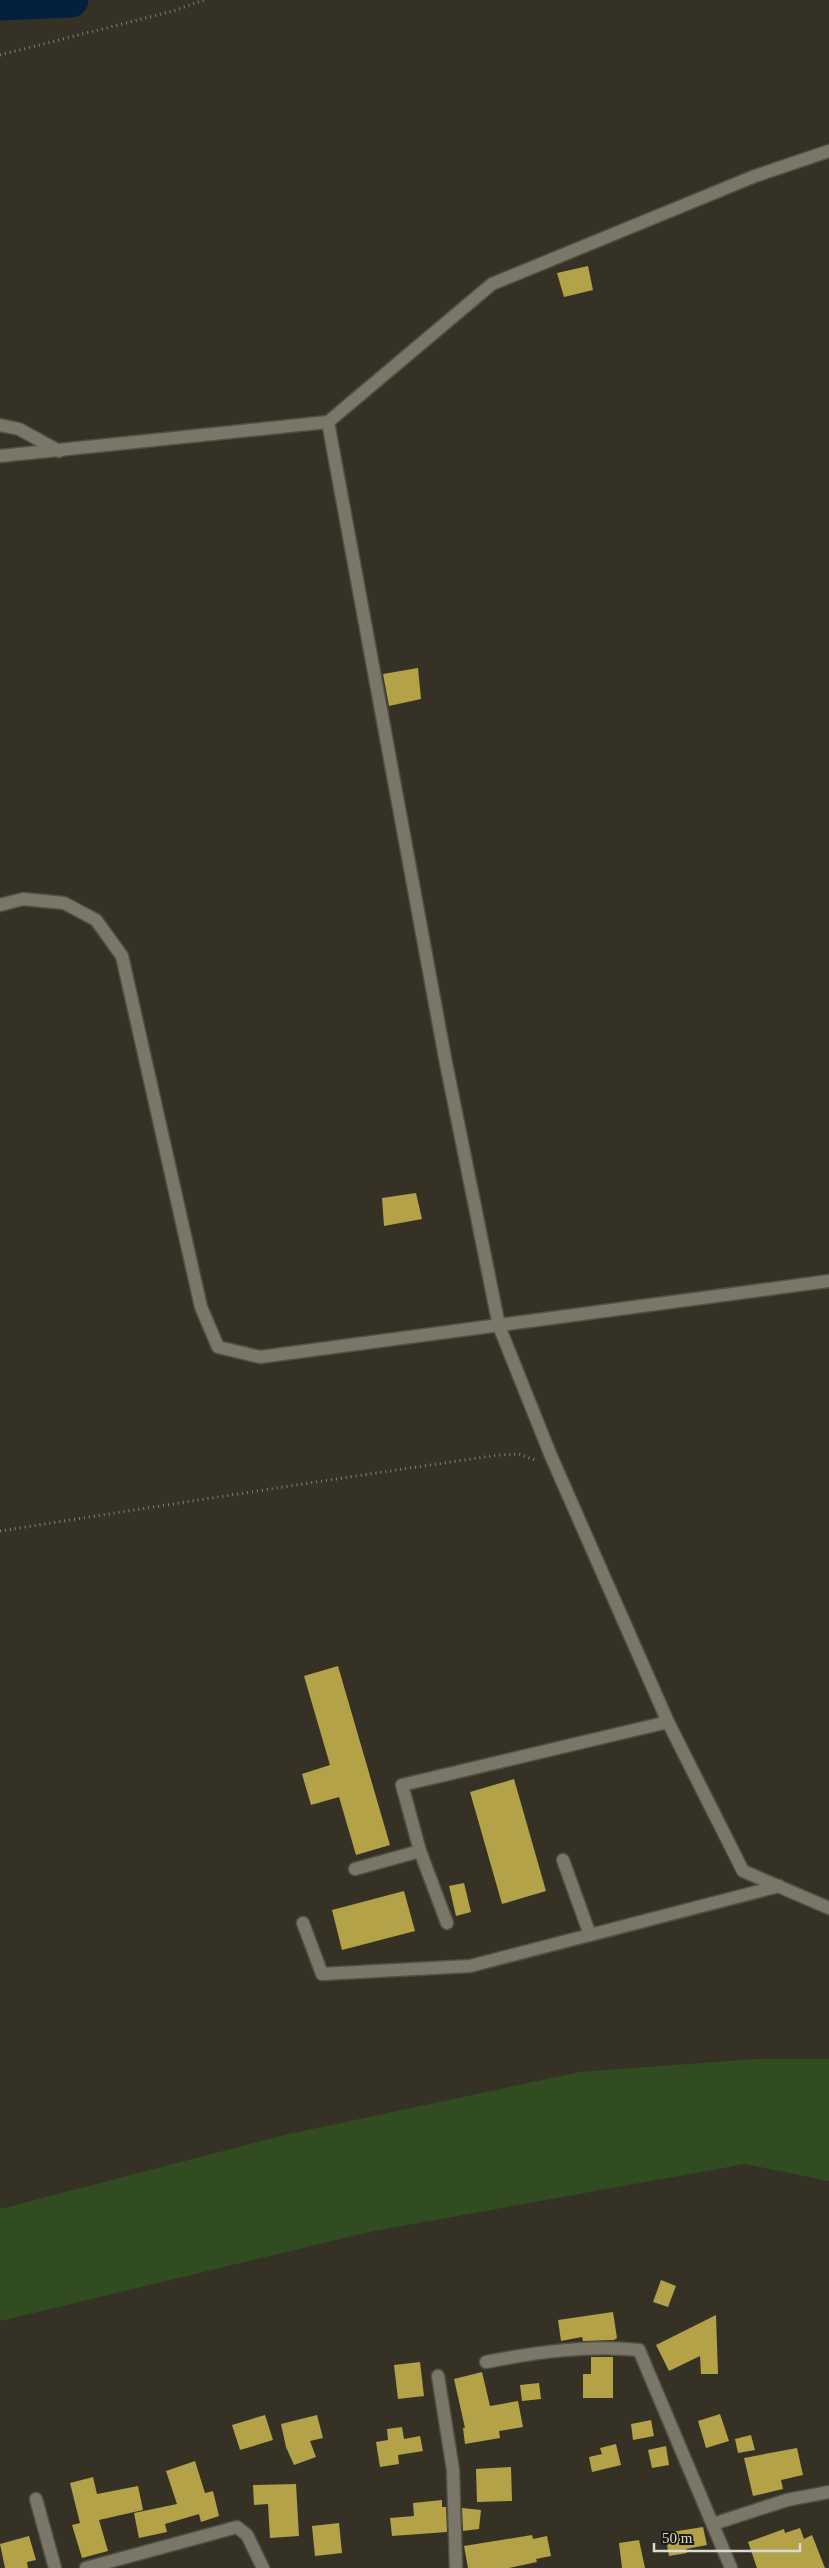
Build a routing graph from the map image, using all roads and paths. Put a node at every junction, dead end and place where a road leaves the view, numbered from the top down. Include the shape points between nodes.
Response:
1 (204, 0) edge
2 (0, 55) edge
3 (829, 151) edge
4 (328, 422) junction
5 (0, 425) edge
6 (59, 451) junction
7 (0, 456) edge
8 (0, 905) edge
9 (829, 1281) edge
10 (499, 1326) junction
11 (556, 1468) junction
12 (0, 1531) edge
13 (668, 1722) junction
14 (420, 1851) junction
15 (563, 1860) dead end
16 (355, 1869) dead end
17 (779, 1886) junction
18 (829, 1908) edge
19 (303, 1923) dead end
20 (447, 1923) dead end
21 (590, 1935) junction
22 (486, 2362) dead end
23 (438, 2376) dead end
24 (829, 2492) edge
25 (36, 2499) dead end
26 (713, 2524) junction
27 (55, 2568) edge
28 (86, 2568) edge
29 (263, 2568) edge
30 (456, 2568) edge
31 (731, 2568) edge

1 - 2 path via 173,11
3 - 4 street via 755,176 492,284
4 - 6 street
4 - 10 street via 444,1058
5 - 6 street via 19,429
6 - 7 street
8 - 10 street via 23,899 64,903 96,920 122,956 201,1307 218,1347 260,1357
9 - 10 street
10 - 11 street
11 - 12 path via 519,1454 499,1455
11 - 13 street
13 - 14 street via 402,1785
13 - 17 street via 743,1871
14 - 16 street
14 - 20 street
15 - 21 street
17 - 18 street
17 - 21 street
19 - 21 street via 322,1974 470,1966
22 - 26 street via 547,2351 610,2347 639,2350
23 - 30 street via 453,2470
24 - 26 street via 787,2500
25 - 27 street
26 - 31 street
28 - 29 street via 230,2527 243,2530

